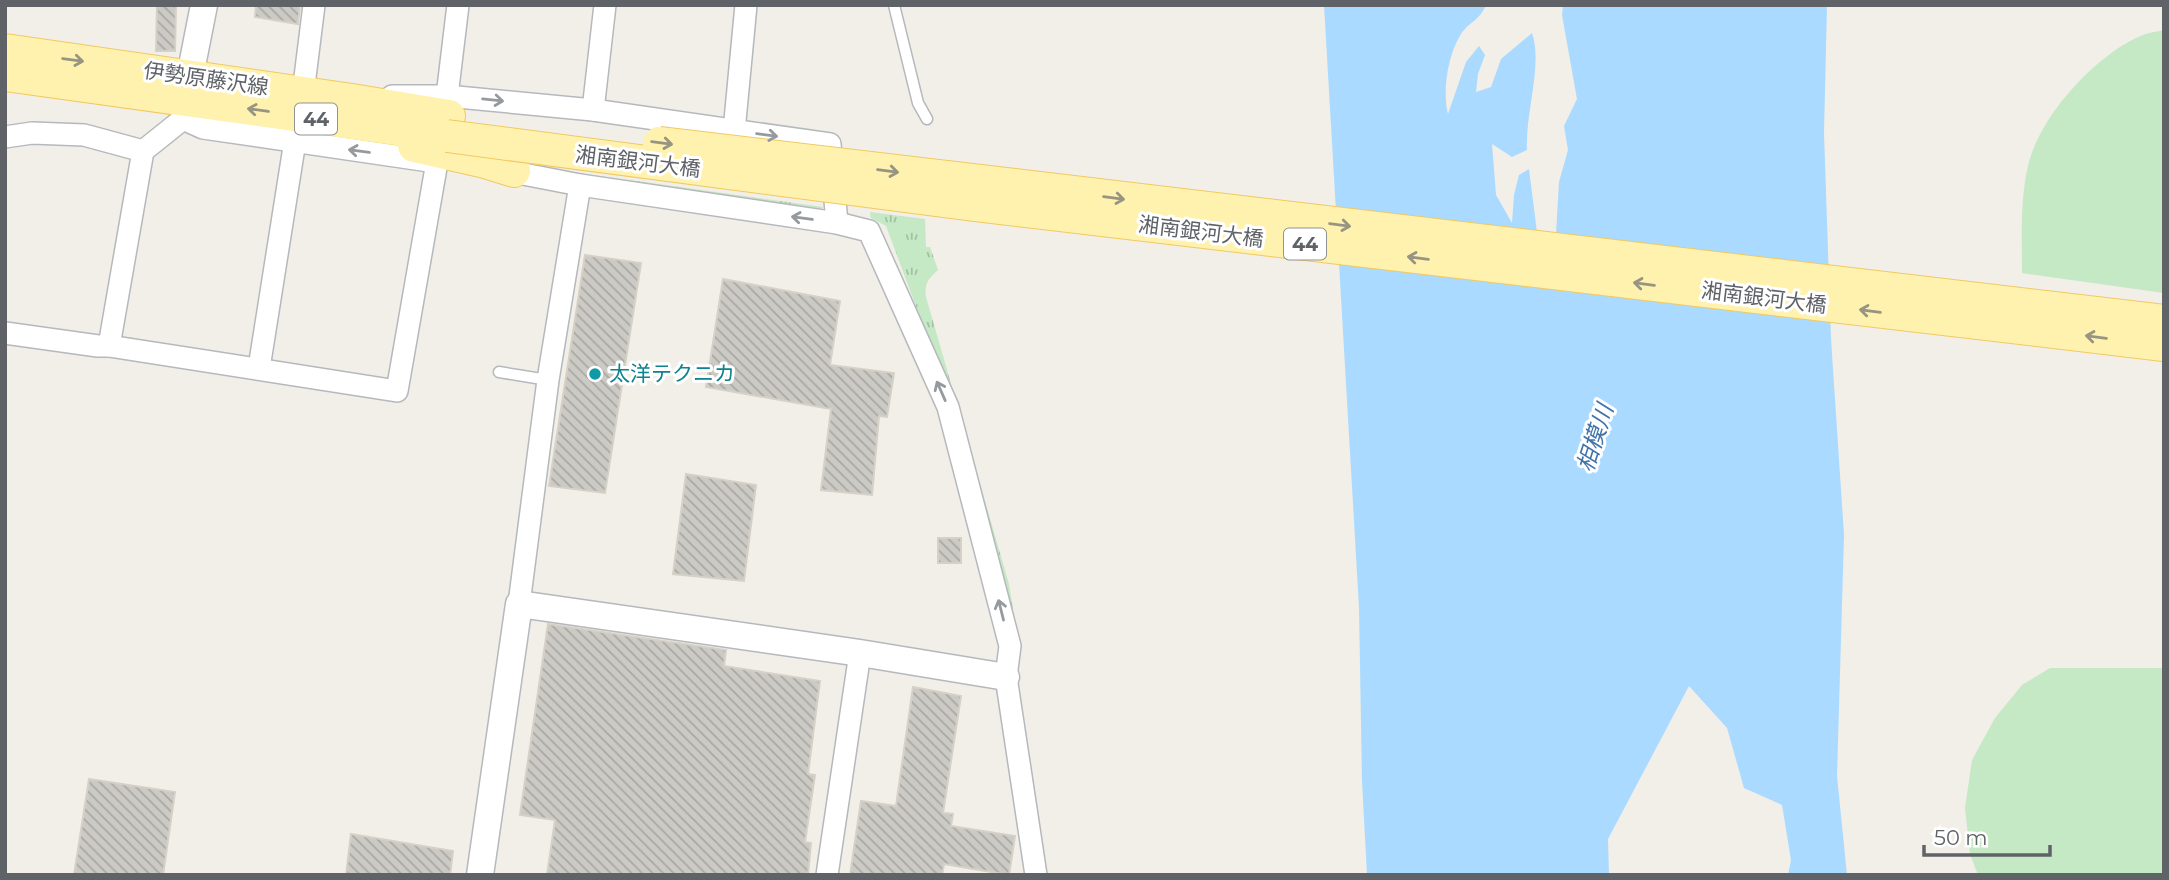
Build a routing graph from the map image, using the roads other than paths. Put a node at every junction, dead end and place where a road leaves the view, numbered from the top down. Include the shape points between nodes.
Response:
1 (204, 5) edge
2 (314, 5) edge
3 (458, 5) edge
4 (605, 5) edge
5 (746, 5) edge
6 (894, 5) edge
7 (5, 50) edge
8 (5, 75) edge
9 (303, 93) junction
10 (186, 99) junction
11 (593, 110) junction
12 (928, 119) dead end
13 (380, 128) junction
14 (445, 128) junction
15 (734, 131) junction
16 (5, 137) edge
17 (295, 141) junction
18 (143, 151) junction
19 (514, 172) junction
20 (580, 185) junction
21 (837, 223) junction
22 (2164, 321) edge
23 (5, 334) edge
24 (2164, 345) edge
25 (109, 346) junction
26 (259, 368) junction
27 (499, 372) dead end
28 (548, 380) junction
29 (519, 604) junction
30 (860, 653) junction
31 (1006, 677) junction
32 (480, 875) edge
33 (827, 875) edge
34 (1036, 875) edge

1 - 10 street
2 - 9 street
3 - 14 street
4 - 11 street
5 - 15 street
6 - 12 lane via 918,103
7 -> 10 main road, 伊勢原藤沢線 / 44
8 - 10 main road, 伊勢原藤沢線 / 44
9 - 10 main road, 伊勢原藤沢線 / 44
9 - 14 main road, 伊勢原藤沢線 / 44 via 352,100
13 -> 10 main road, 伊勢原藤沢線 / 44
10 - 17 street via 204,128
10 - 18 street
14 -> 11 street
11 - 15 street
13 - 14 main road, 伊勢原藤沢線 / 44
13 - 19 main road via 391,141
14 -> 17 street
14 - 19 street
14 -> 22 main road, 湘南銀河大橋 / 44, bridge via 960,180
24 -> 14 main road, 湘南銀河大橋 / 44, bridge via 974,205
14 - 26 street via 397,391
15 -> 21 street via 830,144
16 - 18 street via 84,135
17 - 26 street
18 - 25 street
19 - 20 street
21 -> 20 street
20 - 28 street
31 -> 21 street via 1010,646 948,407 869,231
23 - 25 street
25 - 26 street
27 - 28 lane
28 - 29 street
29 - 30 street
29 - 32 street
30 - 31 street
30 - 33 street
31 - 34 street

